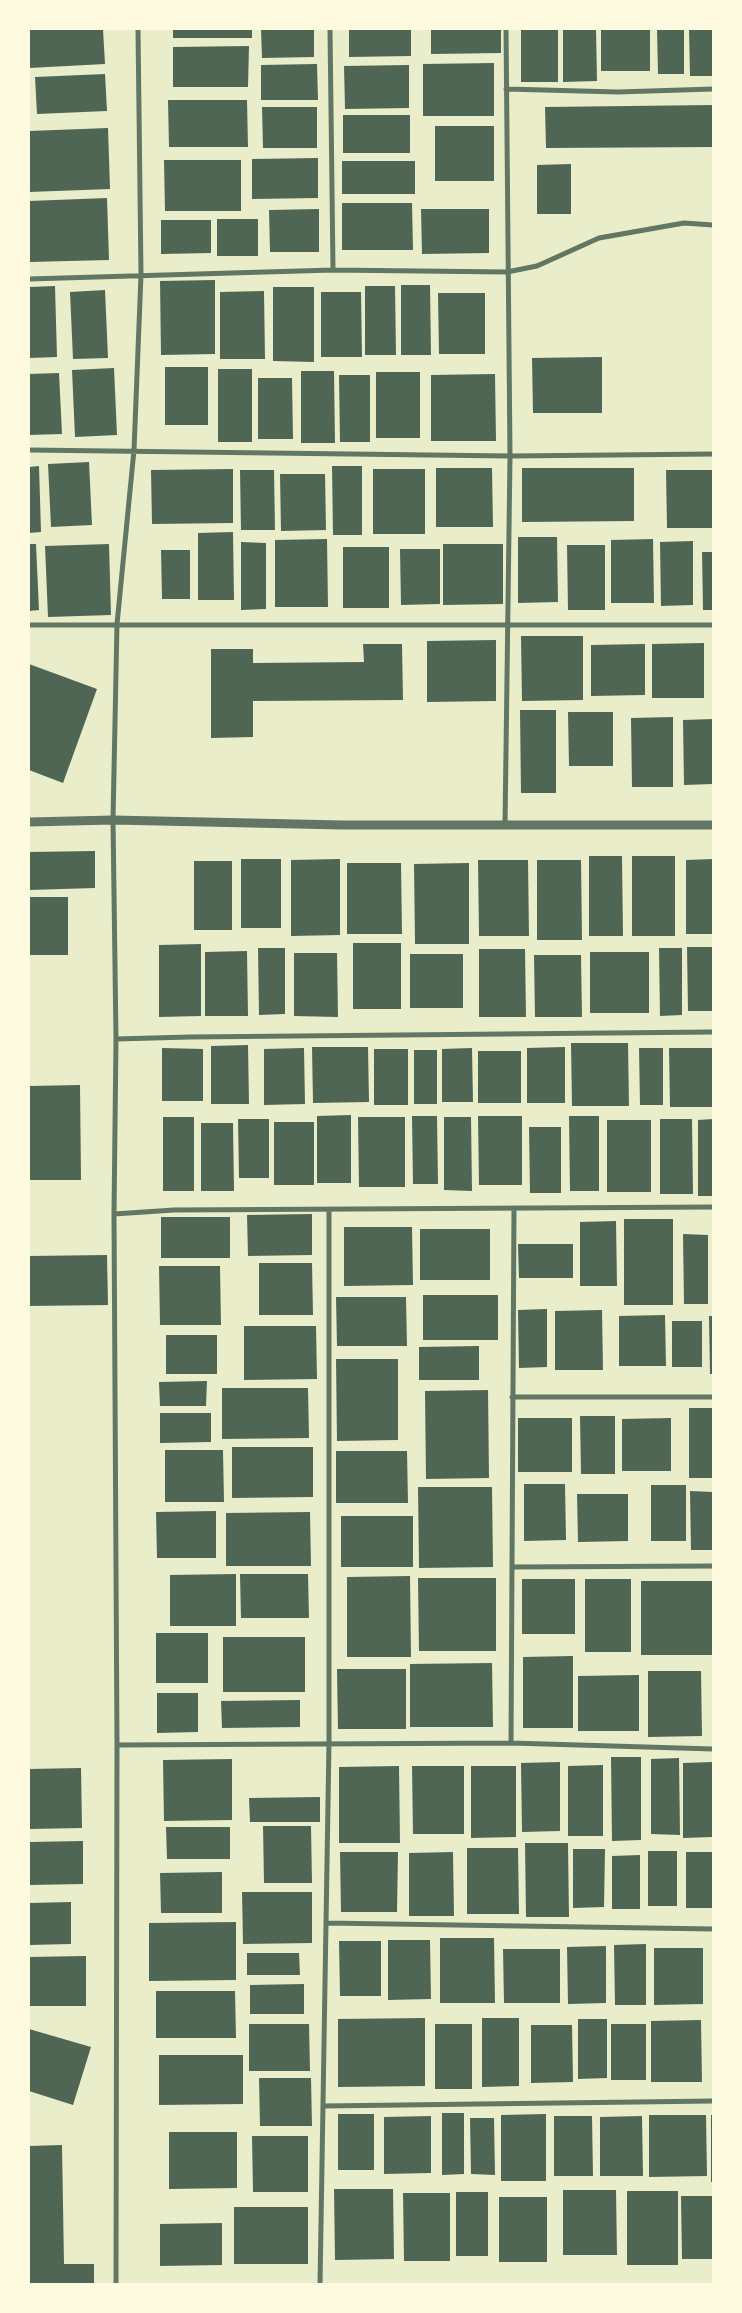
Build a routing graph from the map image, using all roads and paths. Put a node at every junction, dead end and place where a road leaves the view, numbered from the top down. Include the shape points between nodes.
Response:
1 (138, 29) edge
2 (330, 29) edge
3 (506, 29) edge
4 (506, 89) junction
5 (713, 89) edge
6 (713, 225) edge
7 (333, 270) junction
8 (507, 272) junction
9 (141, 276) junction
10 (29, 279) edge
11 (29, 450) edge
12 (134, 450) junction
13 (713, 454) edge
14 (510, 456) junction
15 (117, 624) junction
16 (29, 625) edge
17 (713, 625) edge
18 (508, 626) junction
19 (113, 820) junction
20 (29, 822) edge
21 (505, 825) junction
22 (713, 825) edge
23 (713, 1032) edge
24 (116, 1039) junction
25 (514, 1208) junction
26 (713, 1208) edge
27 (329, 1209) junction
28 (114, 1214) junction
29 (512, 1397) junction
30 (713, 1397) edge
31 (713, 1566) edge
32 (512, 1567) junction
33 (511, 1742) junction
34 (329, 1743) junction
35 (117, 1745) junction
36 (713, 1750) edge
37 (327, 1923) junction
38 (713, 1929) edge
39 (713, 2101) edge
40 (324, 2106) junction
41 (116, 2284) edge
42 (320, 2284) edge

1 - 9 street
2 - 7 street
3 - 4 street
4 - 5 street via 618,92
4 - 8 street
6 - 8 street via 684,223 599,238 537,266
7 - 8 street
7 - 9 street
8 - 14 street
9 - 10 street
9 - 12 street
11 - 12 street
12 - 14 street
12 - 15 street
13 - 14 street
14 - 18 street
15 - 16 street
15 - 18 street
15 - 19 street
17 - 18 street
18 - 21 street
19 - 20 street
19 - 21 street
19 - 24 street
21 - 22 street
23 - 24 street
24 - 28 street
25 - 26 street
25 - 27 street
25 - 29 street
27 - 28 street via 174,1210
27 - 34 street
28 - 35 street
29 - 30 street
29 - 32 street
31 - 32 street
32 - 33 street
33 - 34 street
33 - 36 street
34 - 35 street
34 - 37 street
35 - 41 street
37 - 38 street
37 - 40 street
39 - 40 street
40 - 42 street

